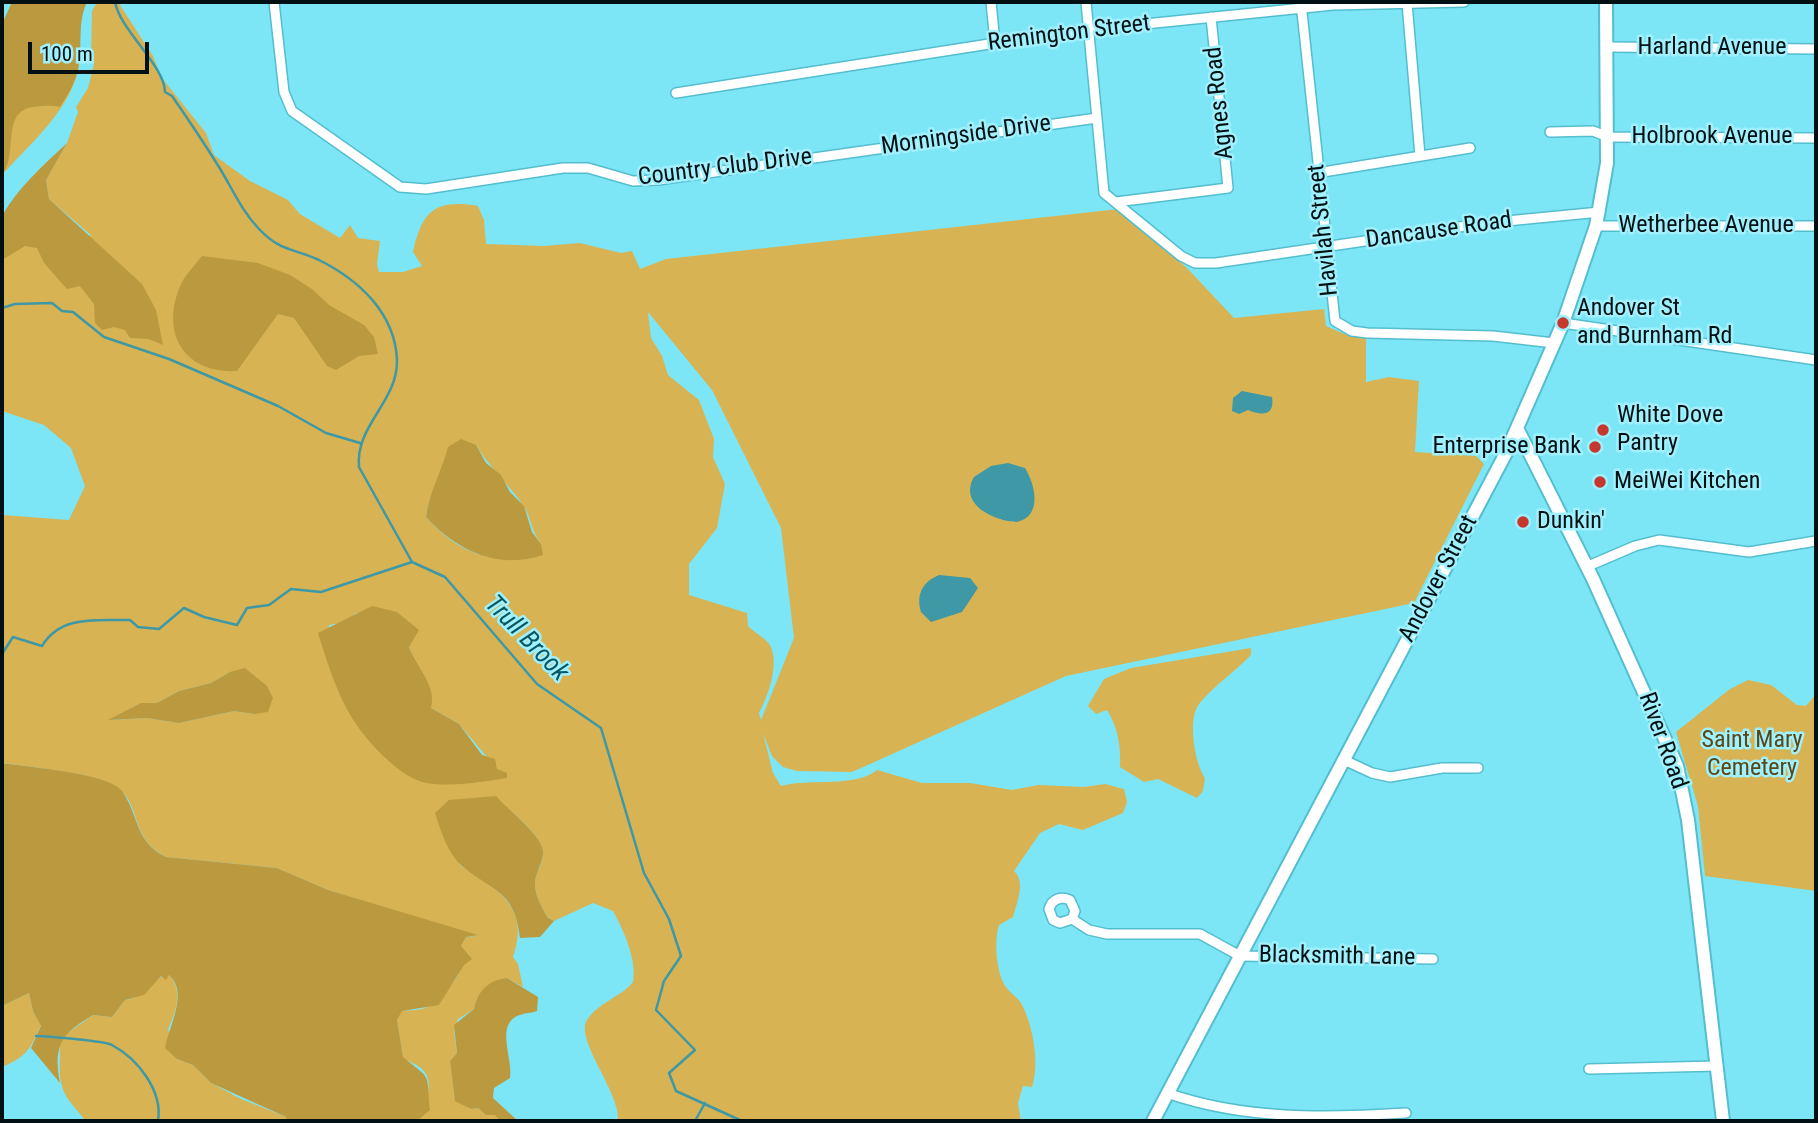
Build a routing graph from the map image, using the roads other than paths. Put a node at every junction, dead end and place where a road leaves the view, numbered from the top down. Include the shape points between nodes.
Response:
1 (274, 2) edge
2 (991, 2) edge
3 (1086, 2) edge
4 (1464, 2) edge
5 (1606, 2) edge
6 (1407, 3) edge
7 (1301, 5) edge
8 (1211, 17) junction
9 (1089, 30) junction
10 (995, 43) junction
11 (1607, 47) junction
12 (1816, 49) edge
13 (676, 93) dead end
14 (1097, 118) junction
15 (1550, 132) dead end
16 (1608, 137) junction
17 (1816, 138) edge
18 (1470, 148) dead end
19 (835, 154) joint
20 (1420, 156) junction
21 (1317, 173) junction
22 (1116, 202) junction
23 (1600, 212) junction
24 (1596, 226) junction
25 (1816, 226) edge
26 (1326, 247) junction
27 (1563, 323) junction
28 (1554, 343) junction
29 (1816, 360) edge
30 (1517, 428) junction
31 (1816, 541) edge
32 (1586, 567) junction
33 (1343, 760) junction
34 (1478, 768) dead end
35 (1072, 919) dead end
36 (1240, 956) junction
37 (1433, 959) dead end
38 (1717, 1066) junction
39 (1589, 1069) dead end
40 (1167, 1094) junction
41 (1406, 1113) dead end
42 (1153, 1121) edge
43 (1723, 1121) edge

1 - 19 street, Country Club Drive via 284,92 292,111 400,187 426,189 563,168 588,169 633,181 658,180
2 - 10 street
3 - 9 street
4 - 6 street, Remington Street
5 - 11 main road, Andover Street
6 - 7 street, Remington Street
6 - 20 street
7 - 8 street, Remington Street
7 - 21 street, Havilah Street
8 - 9 street, Remington Street
8 - 22 street, Agnes Road via 1228,188
9 - 10 street, Remington Street
9 - 14 street
10 - 13 street, Remington Street
11 - 12 street, Harland Avenue
11 - 16 main road, Andover Street
14 - 19 street, Morningside Drive
14 - 22 street via 1104,193
15 - 16 street, Holbrook Avenue via 1593,131
16 - 17 street, Holbrook Avenue
16 - 23 main road, Andover Street
18 - 20 street
20 - 21 street
21 - 26 street, Havilah Street
22 - 26 street, Dancause Road via 1195,263
23 - 24 main road, Andover Street
23 - 26 street, Dancause Road via 1486,223
24 - 25 street, Wetherbee Avenue
24 - 27 main road, Andover Street
26 - 28 street, Havilah Street via 1332,309 1335,321 1346,329
27 - 28 main road, Andover Street
27 - 29 street
28 - 30 main road, Andover Street
30 - 32 main road, River Road
30 - 33 main road, Andover Street
31 - 32 street via 1749,552 1659,540
32 - 38 main road, River Road via 1676,766 1688,820
33 - 34 street via 1381,776
33 - 36 main road, Andover Street
35 - 36 street via 1107,934 1200,934
36 - 37 street, Blacksmith Lane
36 - 40 main road, Andover Street
38 - 39 street
38 - 43 main road, River Road
40 - 41 street via 1285,1116
40 - 42 main road, Andover Street

